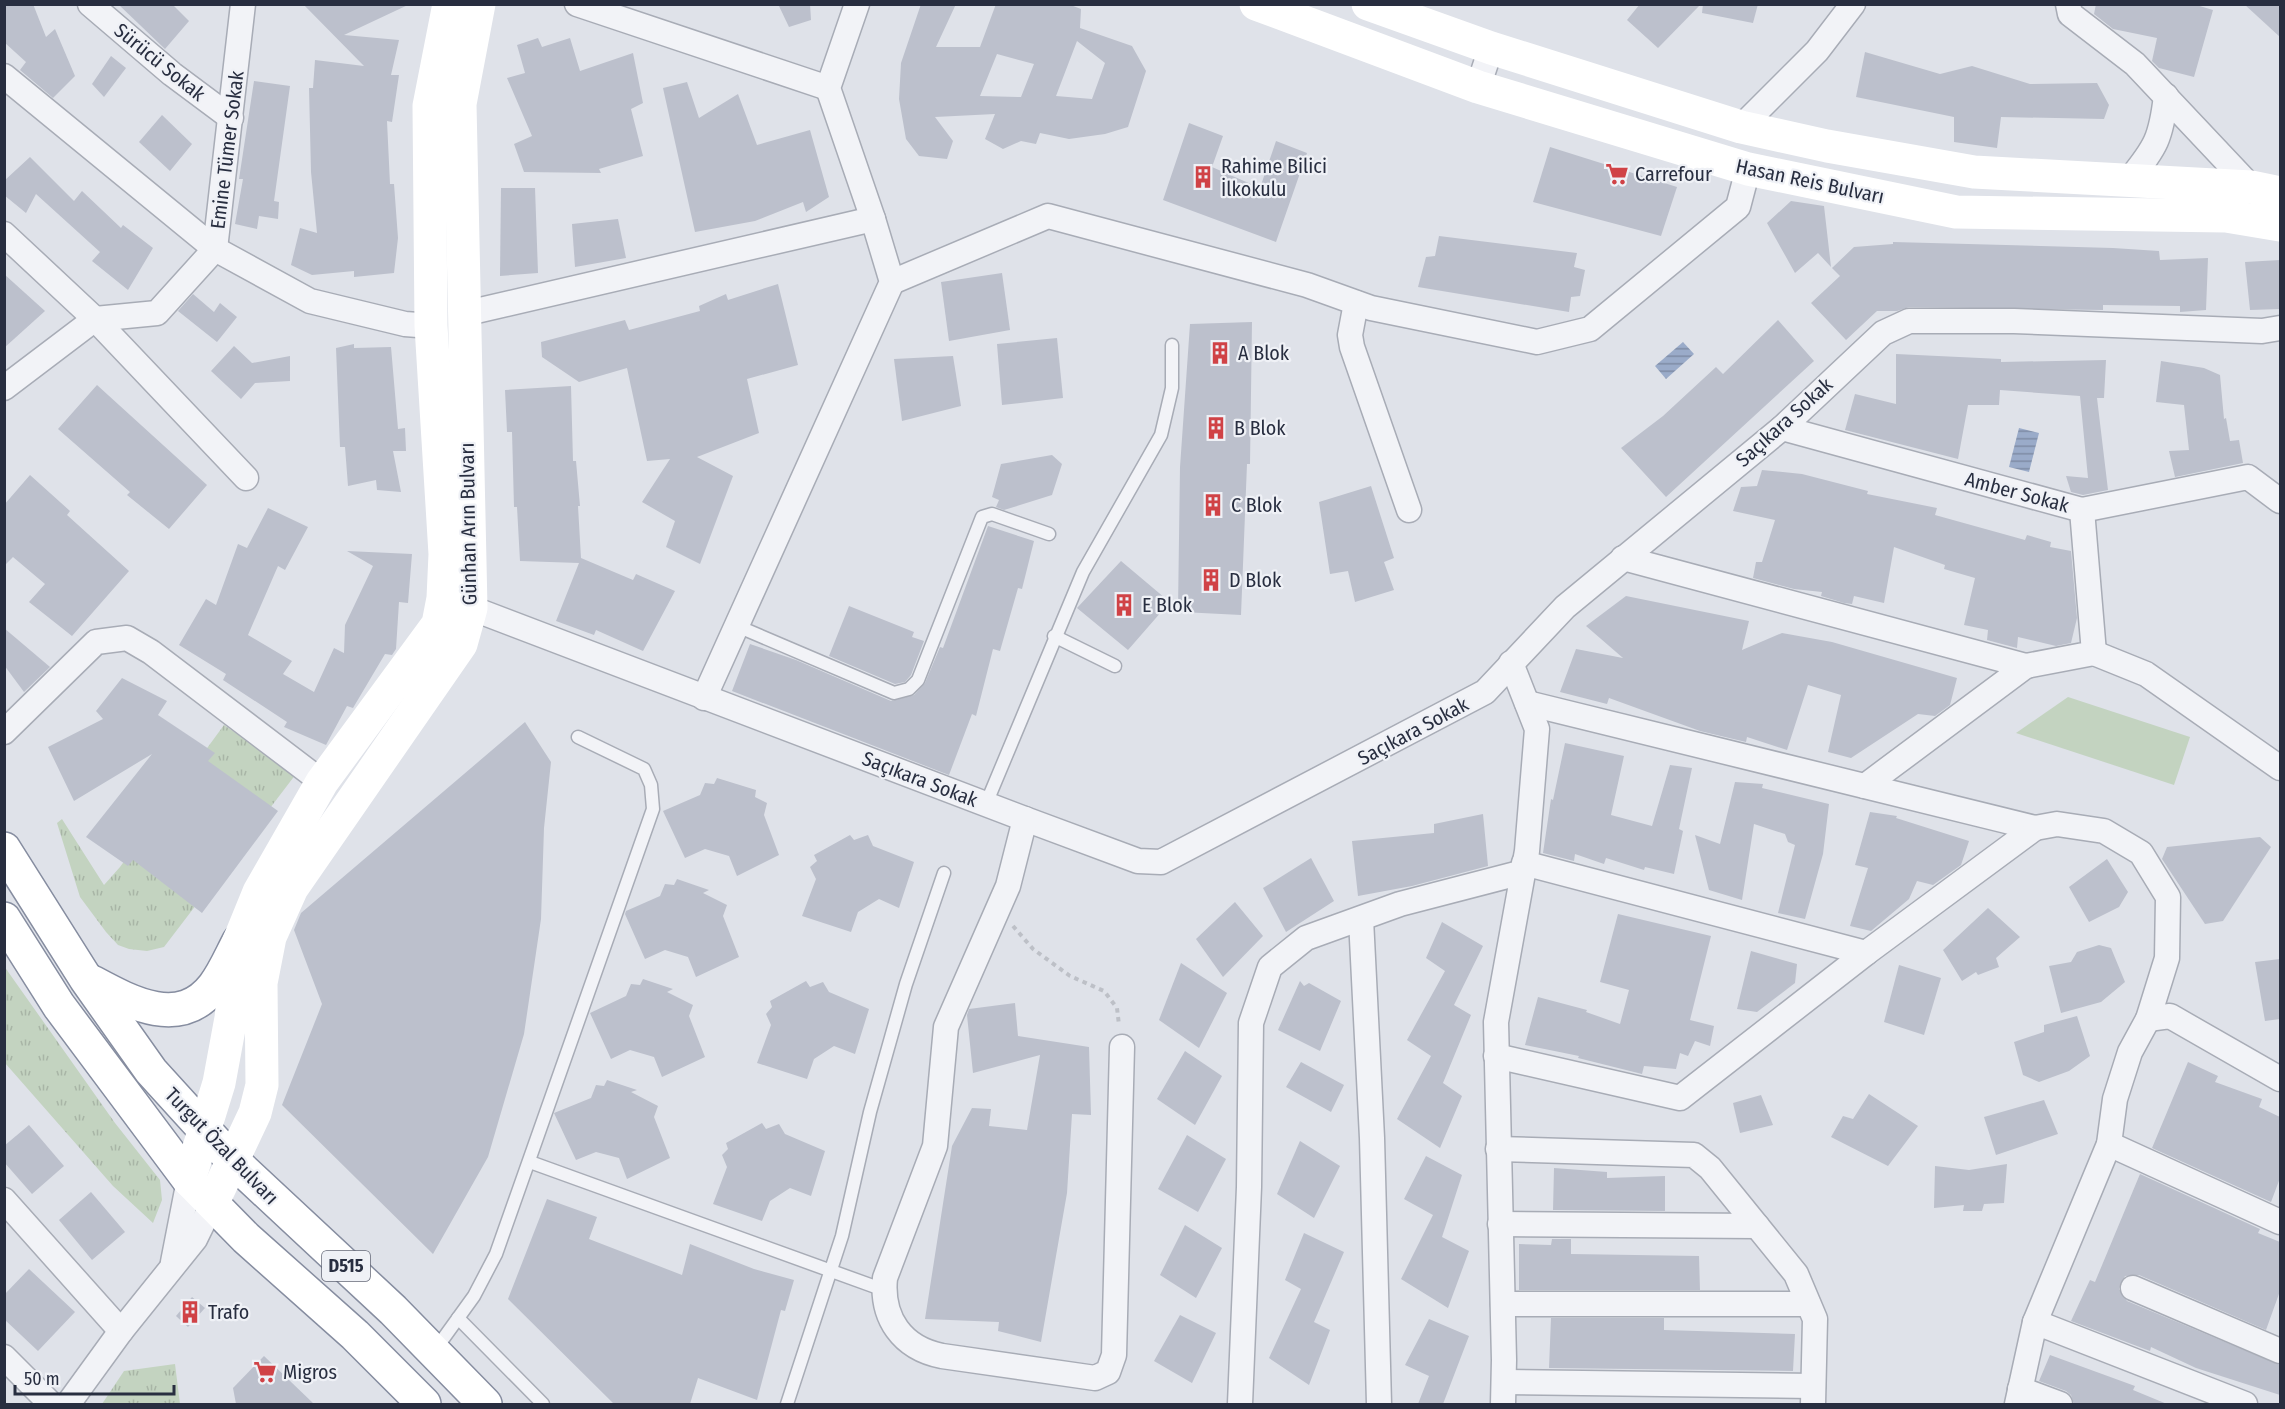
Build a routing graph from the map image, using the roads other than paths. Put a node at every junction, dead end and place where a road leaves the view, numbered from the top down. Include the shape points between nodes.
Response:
1 (90, 4) edge
2 (243, 4) edge
3 (449, 4) edge
4 (479, 4) edge
5 (577, 4) edge
6 (857, 4) edge
7 (1256, 4) edge
8 (1368, 4) edge
9 (1853, 4) edge
10 (2068, 4) edge
11 (1428, 27) junction
12 (1491, 48) junction
13 (1416, 63) junction
14 (4, 76) edge
15 (1478, 87) junction
16 (828, 88) junction
17 (2166, 96) junction
18 (231, 118) junction
19 (1741, 127) junction
20 (1748, 170) junction
21 (2130, 179) junction
22 (2266, 190) edge
23 (873, 219) junction
24 (2280, 225) edge
25 (4, 234) edge
26 (215, 249) junction
27 (892, 282) junction
28 (1356, 303) junction
29 (463, 314) junction
30 (95, 319) junction
31 (431, 326) junction
32 (2280, 328) edge
33 (1172, 345) dead end
34 (4, 388) edge
35 (1782, 428) junction
36 (246, 478) dead end
37 (2280, 501) edge
38 (1409, 510) dead end
39 (2082, 510) junction
40 (1049, 534) dead end
41 (1623, 558) junction
42 (471, 608) junction
43 (737, 626) junction
44 (1054, 636) junction
45 (2094, 653) junction
46 (1512, 663) junction
47 (1115, 666) dead end
48 (2026, 666) junction
49 (704, 698) junction
50 (1527, 703) junction
51 (4, 732) edge
52 (578, 737) dead end
53 (2280, 768) edge
54 (322, 782) junction
55 (1865, 786) junction
56 (986, 804) junction
57 (1025, 819) junction
58 (2035, 828) junction
59 (4, 849) edge
60 (1524, 868) junction
61 (944, 873) dead end
62 (4, 919) edge
63 (1361, 919) junction
64 (239, 941) junction
65 (1866, 953) junction
66 (86, 979) junction
67 (2148, 1019) junction
68 (1122, 1047) road end
69 (1496, 1056) junction
70 (2280, 1079) edge
71 (204, 1130) junction
72 (2109, 1144) junction
73 (1498, 1149) junction
74 (232, 1160) junction
75 (530, 1162) junction
76 (189, 1180) junction
77 (4, 1200) edge
78 (213, 1202) junction
79 (2280, 1222) edge
80 (1500, 1224) junction
81 (1757, 1226) junction
82 (172, 1265) junction
83 (831, 1269) junction
84 (2133, 1288) dead end
85 (884, 1290) junction
86 (1503, 1304) junction
87 (1809, 1304) junction
88 (458, 1318) junction
89 (2035, 1322) junction
90 (121, 1331) junction
91 (2280, 1351) edge
92 (434, 1352) junction
93 (4, 1357) edge
94 (1504, 1393) edge
95 (1813, 1395) edge
96 (2018, 1397) edge
97 (51, 1404) edge
98 (68, 1404) edge
99 (423, 1404) edge
100 (485, 1404) edge
101 (543, 1404) edge
102 (787, 1404) edge
103 (1240, 1404) edge
104 (1379, 1404) edge
105 (2060, 1404) edge
106 (2245, 1404) edge

1 - 18 street, Sürücü Sokak
2 - 18 street, Emine Tümer Sokak
3 - 31 main road, Günhan Arın Bulvarı via 429,106
4 - 29 main road, Günhan Arın Bulvarı via 460,104
5 - 16 street
6 - 16 street
7 - 13 main road, Hasan Reis Bulvarı
8 - 11 main road, Hasan Reis Bulvarı
9 - 19 street via 1817,51
10 - 17 street via 2070,14 2135,64
11 - 12 main road, Hasan Reis Bulvarı
11 - 13 street
12 - 15 street
12 - 19 main road, Hasan Reis Bulvarı
13 - 15 main road, Hasan Reis Bulvarı
14 - 26 street
15 - 20 main road, Hasan Reis Bulvarı
16 - 23 street
17 - 21 street via 2155,148
17 - 22 street
18 - 26 street, Emine Tümer Sokak
19 - 21 main road, Hasan Reis Bulvarı via 1948,169
20 - 24 main road, Hasan Reis Bulvarı via 1956,212 2226,216
20 - 28 street via 1738,207 1590,329 1537,342
21 - 22 main road, Hasan Reis Bulvarı
23 - 27 street
23 - 29 street
25 - 30 street
26 - 30 street, Emine Tümer Sokak via 157,313
26 - 31 street via 310,301 405,324
27 - 28 street via 1048,216 1307,285
27 - 43 street
28 - 38 street via 1350,335 1352,347
29 - 42 main road, Günhan Arın Bulvarı
30 - 34 street
30 - 36 street
31 - 54 main road, Günhan Arın Bulvarı via 445,554 438,624
32 - 35 street, Saçıkara Sokak via 2262,332 2014,321 1909,321 1883,333
33 - 44 lane via 1172,388 1161,435 1100,539
35 - 39 street, Amber Sokak
35 - 41 street, Saçıkara Sokak
37 - 39 street via 2248,477
39 - 45 street, Amber Sokak
40 - 43 lane via 992,514 982,517 918,680 901,692 894,693
41 - 46 street, Saçıkara Sokak via 1565,607
41 - 48 street
42 - 49 street, Saçıkara Sokak
42 - 74 main road, Günhan Arın Bulvarı via 461,644 292,888 270,937 261,983 262,1085 255,1113
43 - 49 street
44 - 47 lane
44 - 56 lane
45 - 48 street
45 - 53 street via 2146,674
46 - 50 street
46 - 57 street, Saçıkara Sokak via 1485,692 1161,862 1138,861
48 - 55 street
49 - 56 street, Saçıkara Sokak
50 - 55 street
50 - 60 street via 1537,729
51 - 54 street via 96,642 127,638
52 - 75 lane via 644,769 651,785 653,809
54 - 64 main road, Günhan Arın Bulvarı via 259,892
55 - 58 street
56 - 57 street, Saçıkara Sokak
57 - 85 street via 1008,886 946,1027 935,1146 889,1266
58 - 65 street
58 - 67 street via 2057,824 2104,831 2141,853 2168,897 2167,958
59 - 66 main road, Turgut Özal Bulvarı / D515
60 - 63 street
60 - 65 street
60 - 69 street via 1496,1022
61 - 83 lane via 906,984
62 - 76 main road, Turgut Özal Bulvarı / D515 via 59,1006
63 - 103 street via 1306,938 1270,967 1251,1023 1250,1187
63 - 104 street
64 - 66 main road via 214,986 195,1004 177,1010 134,1004
64 - 71 main road, Günhan Arın Bulvarı via 219,1083
65 - 69 street via 1680,1098
66 - 71 main road, Turgut Özal Bulvarı / D515 via 152,1071
67 - 70 street via 2170,1016
67 - 72 street via 2130,1052 2115,1099
68 - 85 street via 1114,1355 1108,1372 1095,1378 931,1354 909,1343 897,1330 888,1314
69 - 73 street
71 - 74 main road, Turgut Özal Bulvarı / D515
71 - 76 main road, Günhan Arın Bulvarı
72 - 79 street
72 - 89 street
73 - 80 street
73 - 81 street via 1694,1155 1710,1168
74 - 78 main road, Günhan Arın Bulvarı
74 - 92 main road, Turgut Özal Bulvarı / D515
75 - 83 lane
75 - 88 lane via 496,1254
76 - 78 main road, Turgut Özal Bulvarı / D515
76 - 82 street
77 - 90 street
78 - 82 street via 195,1239
78 - 99 main road, Turgut Özal Bulvarı / D515 via 246,1238 355,1335
80 - 81 street
80 - 86 street
81 - 87 street via 1796,1274
82 - 90 street
83 - 85 lane
83 - 102 lane
84 - 91 street
86 - 87 street
86 - 94 street
87 - 95 street via 1815,1319
88 - 92 lane
88 - 101 lane
89 - 96 street
89 - 106 street
90 - 98 street
92 - 100 main road, Turgut Özal Bulvarı / D515
93 - 97 street
94 - 95 street
96 - 105 street

